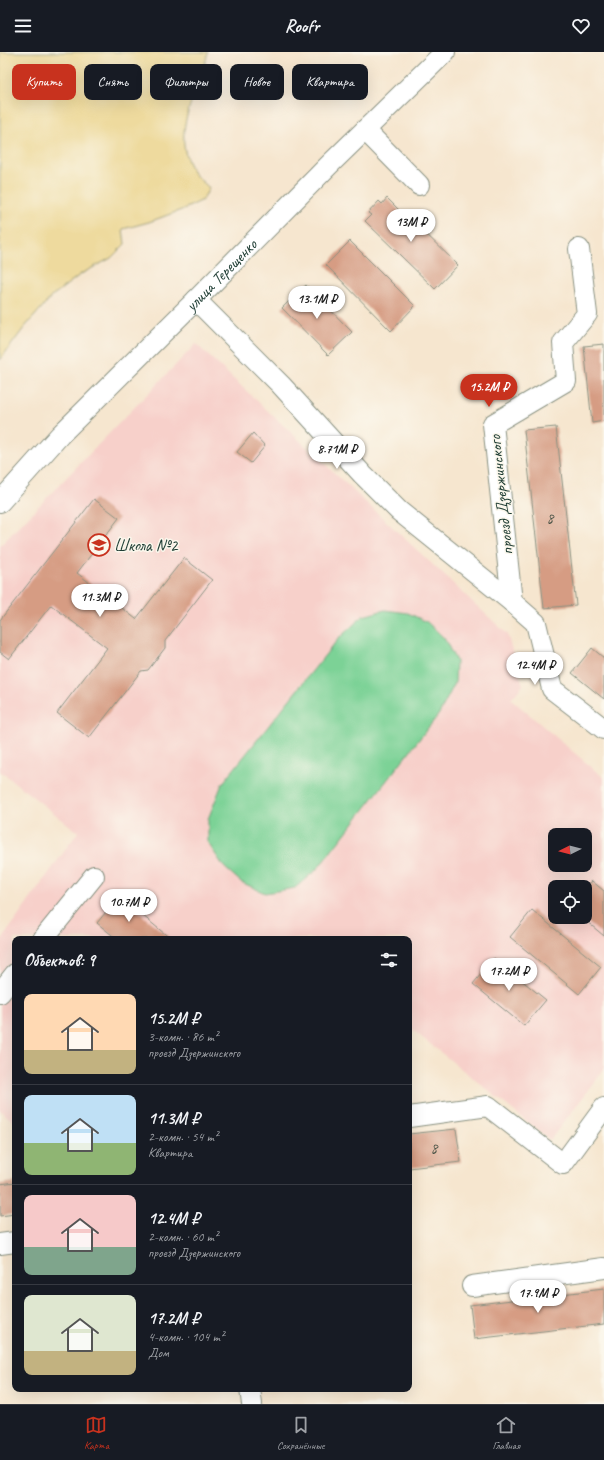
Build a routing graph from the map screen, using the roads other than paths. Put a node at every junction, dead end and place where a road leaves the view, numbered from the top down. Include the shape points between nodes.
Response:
1 (446, 52) edge
2 (365, 130) junction
3 (419, 184) dead end
4 (579, 249) dead end
5 (196, 300) junction
6 (0, 502) edge
7 (512, 602) junction
8 (604, 729) edge
9 (94, 876) dead end
10 (45, 936) edge
11 (12, 978) edge
12 (0, 993) edge
13 (604, 1108) edge
14 (412, 1117) edge
15 (12, 1242) edge
16 (0, 1244) edge
17 (604, 1268) edge
18 (472, 1286) dead end
19 (250, 1392) edge
20 (252, 1404) edge

1 - 2 street, улица Терещенко
2 - 3 street
2 - 5 street, улица Терещенко
4 - 7 street, проезд Дзержинского via 587,314 563,343 566,381 493,424
5 - 6 street, улица Терещенко via 60,436
5 - 7 street via 282,385 398,511
7 - 8 street via 536,623 552,689
9 - 10 street
11 - 12 street
13 - 14 street via 563,1164 488,1106
15 - 16 street
17 - 18 street
19 - 20 street

